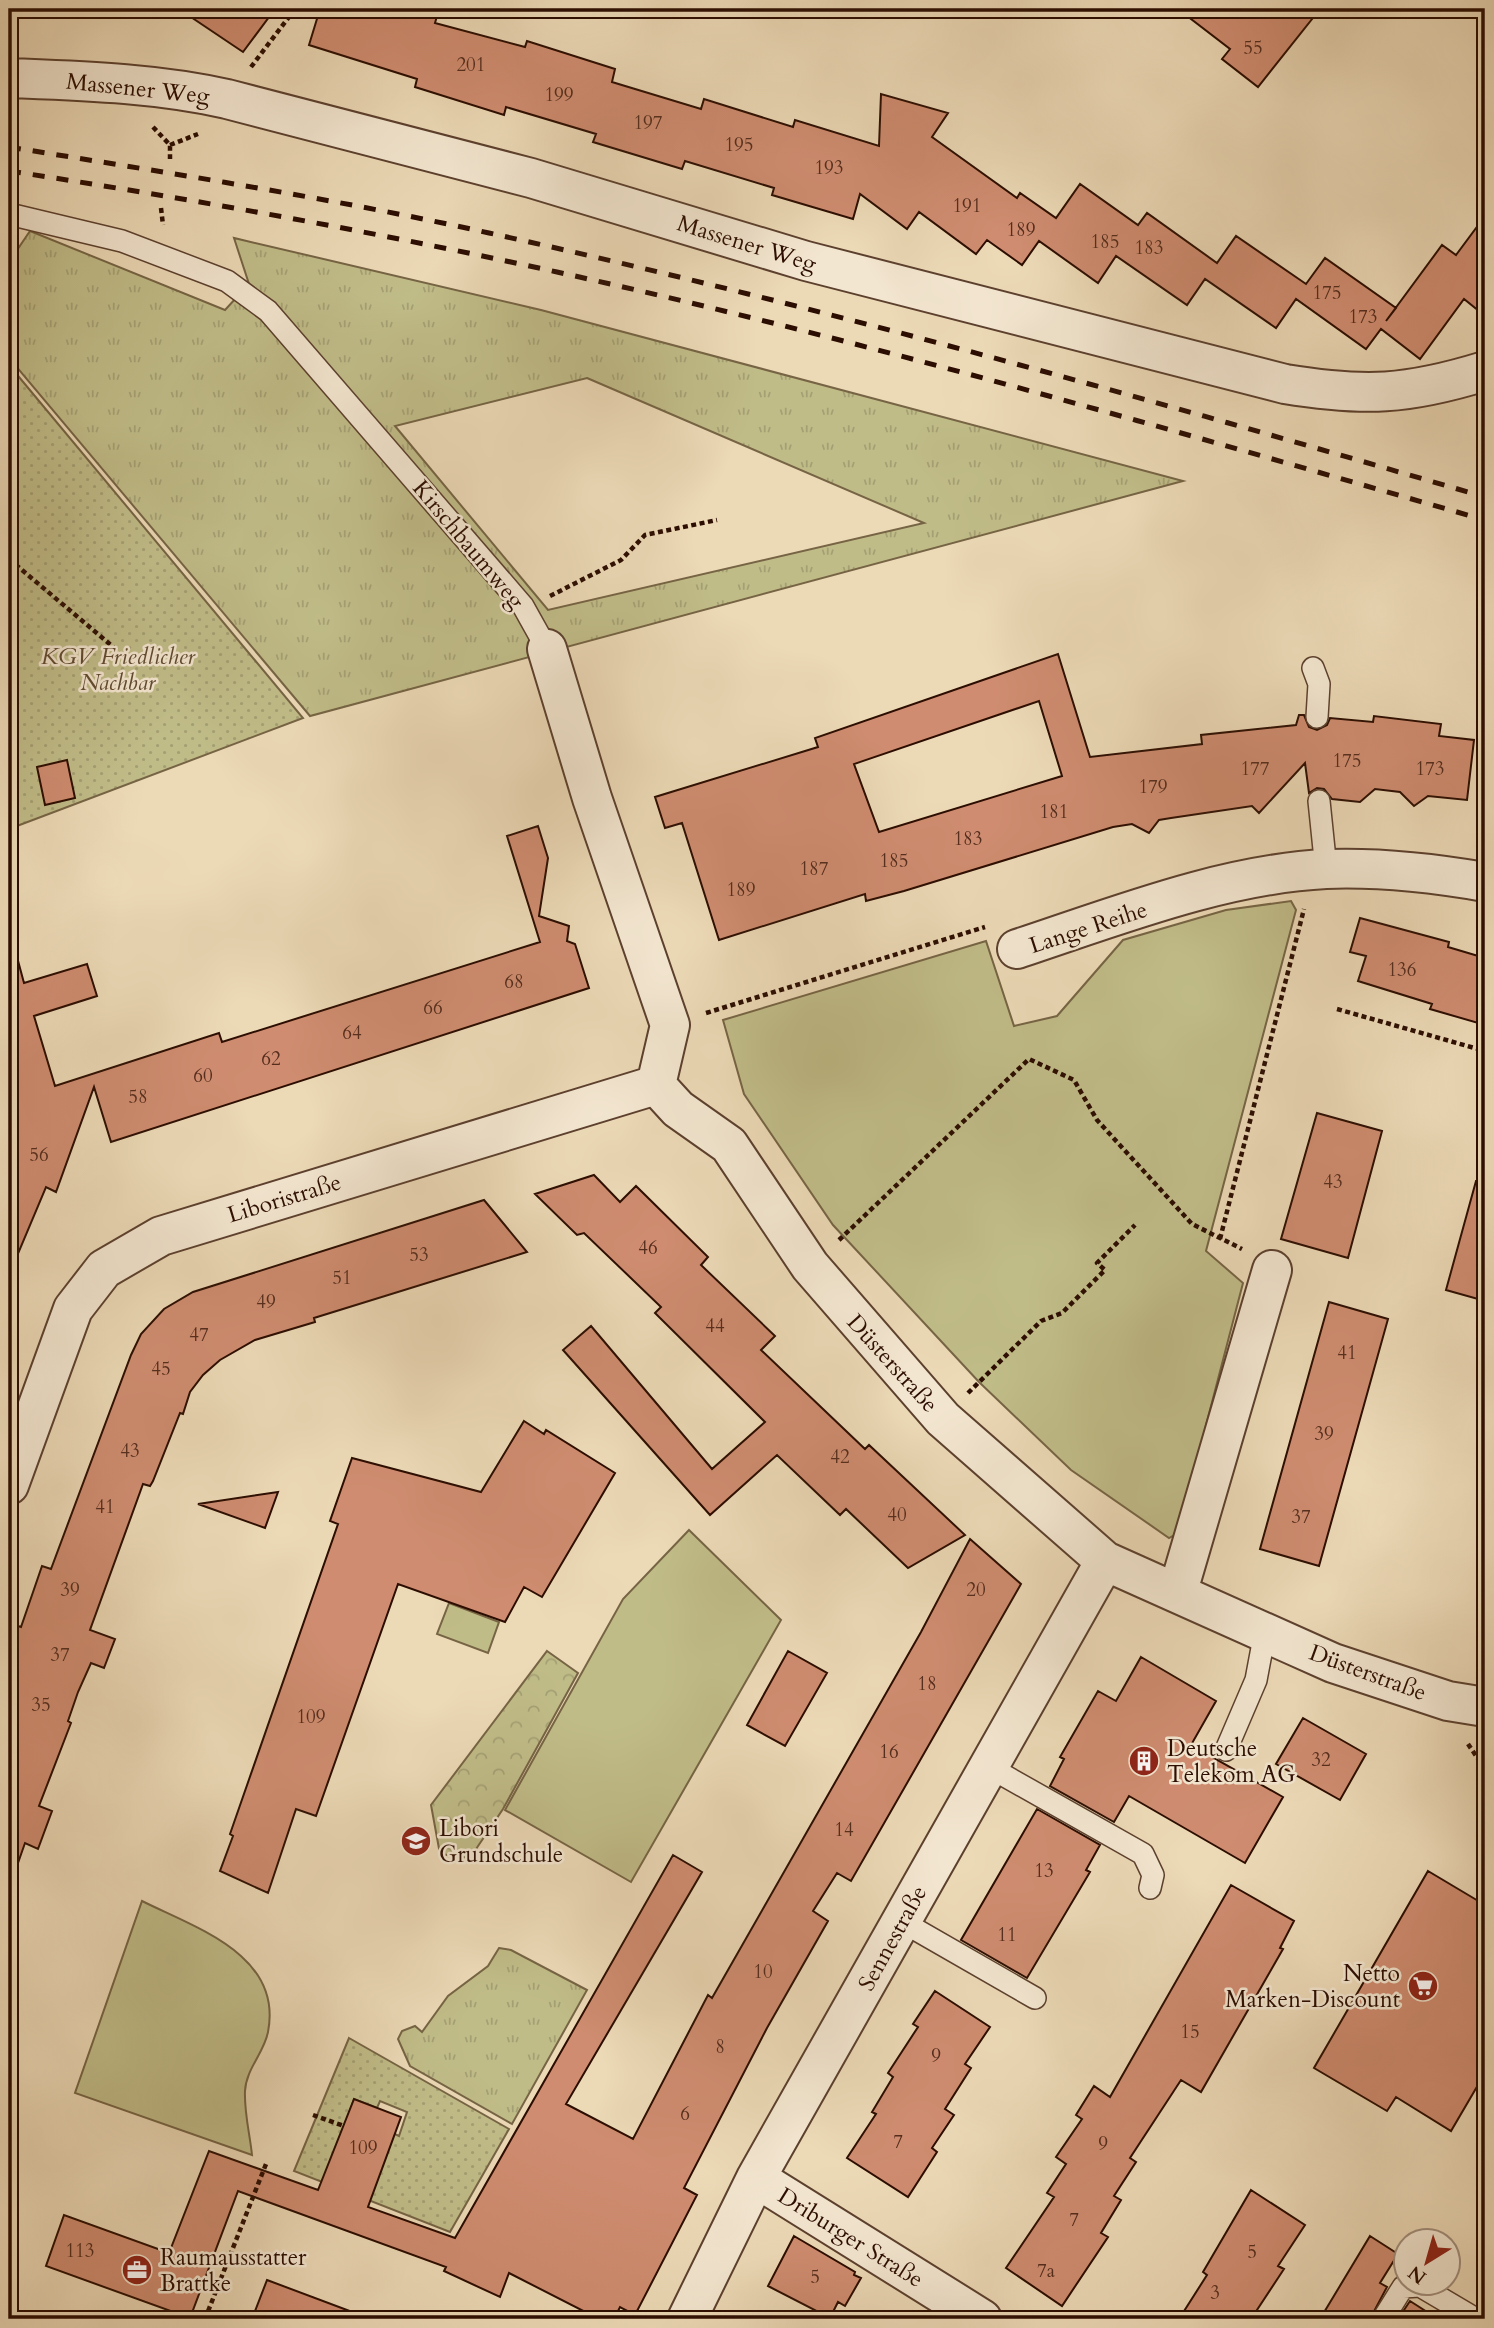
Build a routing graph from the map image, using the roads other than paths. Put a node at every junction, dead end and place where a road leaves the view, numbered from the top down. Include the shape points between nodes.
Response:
1 (9, 78) edge
2 (9, 215) edge
3 (1485, 371) edge
4 (547, 649) joint
5 (1313, 668) dead end
6 (1317, 717) dead end
7 (1319, 801) dead end
8 (1319, 870) junction
9 (1485, 882) edge
10 (1017, 949) road end
11 (656, 1085) junction
12 (1272, 1270) road end
13 (16, 1442) edge
14 (9, 1485) edge
15 (1105, 1561) junction
16 (1178, 1591) junction
17 (1265, 1632) junction
18 (1474, 1721) edge
19 (1226, 1750) dead end
20 (989, 1767) junction
21 (1150, 1888) dead end
22 (901, 1921) junction
23 (1035, 1998) dead end
24 (757, 2178) junction
25 (687, 2319) edge
26 (982, 2319) edge
27 (1383, 2319) edge
28 (1476, 2319) edge

1 - 3 street, Massener Weg via 177,88 228,99 531,178 806,261 1285,384 1377,394 1419,389
2 - 4 lane, Kirschbaumweg via 122,241 227,281 268,311 523,606
4 - 11 street, Kirschbaumweg via 670,1026
5 - 6 lane via 1319,684
7 - 8 lane
8 - 9 street, Lange Reihe via 1439,875
8 - 10 street, Lange Reihe via 1216,886
11 - 13 street, Liboristraße via 161,1236 104,1269 73,1309
11 - 15 street, Düsterstraße via 678,1109 729,1146 810,1266 943,1419
12 - 16 street
13 - 14 street, Liboristraße
15 - 16 street, Düsterstraße
15 - 20 street, Sennestraße
16 - 17 street, Düsterstraße
17 - 18 street, Düsterstraße via 1333,1663 1448,1701
17 - 19 lane via 1256,1680
20 - 21 lane via 1143,1854 1153,1875
20 - 22 street, Sennestraße
22 - 23 lane
22 - 24 street, Sennestraße
24 - 25 street, Sennestraße
24 - 26 street, Driburger Straße
27 - 28 lane via 1403,2287 1420,2286

